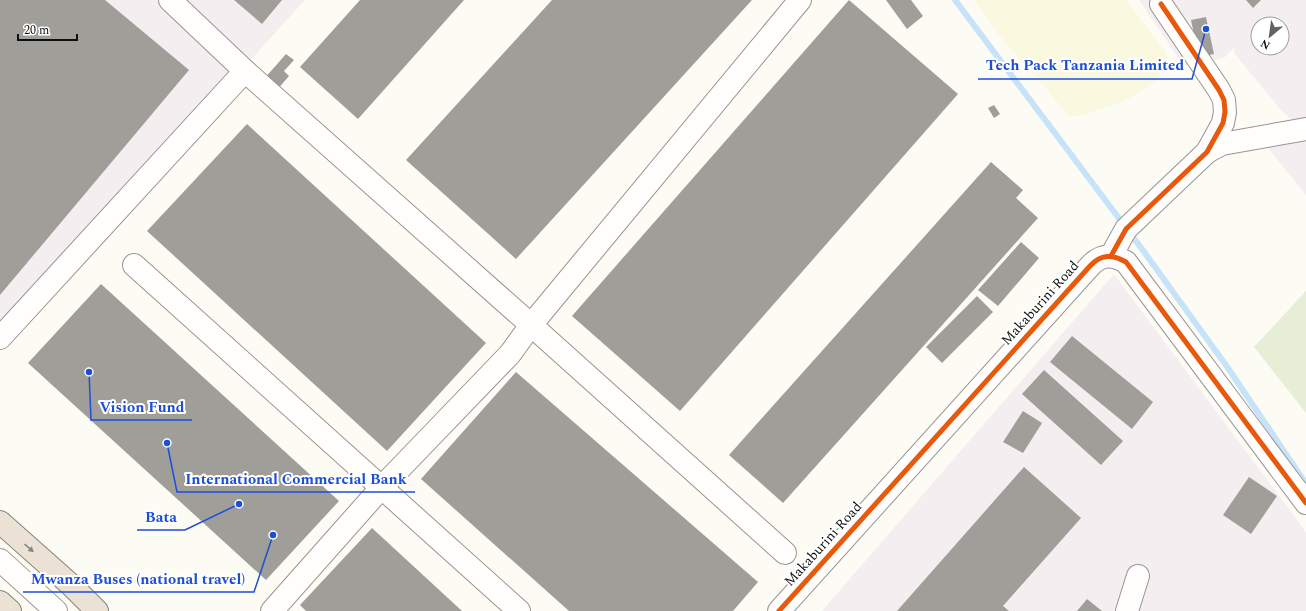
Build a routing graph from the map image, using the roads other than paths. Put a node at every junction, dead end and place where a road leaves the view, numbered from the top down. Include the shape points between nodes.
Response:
1 (170, 0) edge
2 (800, 0) edge
3 (1161, 4) dead end
4 (245, 71) junction
5 (1306, 129) edge
6 (1207, 152) junction
7 (1111, 256) junction
8 (134, 265) dead end
9 (531, 325) junction
10 (0, 338) edge
11 (381, 488) junction
12 (1306, 503) edge
13 (0, 522) edge
14 (785, 553) dead end
15 (0, 560) edge
16 (1138, 576) dead end
17 (0, 577) edge
18 (0, 602) edge
19 (10, 611) edge
20 (36, 611) edge
21 (56, 611) edge
22 (97, 611) edge
23 (272, 611) edge
24 (519, 611) edge
25 (779, 611) edge
26 (1127, 611) edge

1 - 4 street
2 - 9 street
3 - 6 street via 1220,90 1224,100 1223,123
4 - 9 street
4 - 10 street
5 - 6 street via 1222,144
6 - 7 street via 1126,228
7 - 12 street via 1119,257 1126,262
7 - 25 street, Makaburini Road via 1092,263
8 - 11 street
9 - 11 street via 510,354
9 - 14 street
11 - 23 street
11 - 24 street
13 -> 22 highway
15 - 21 street
16 - 26 street
17 - 20 street
18 - 19 highway

